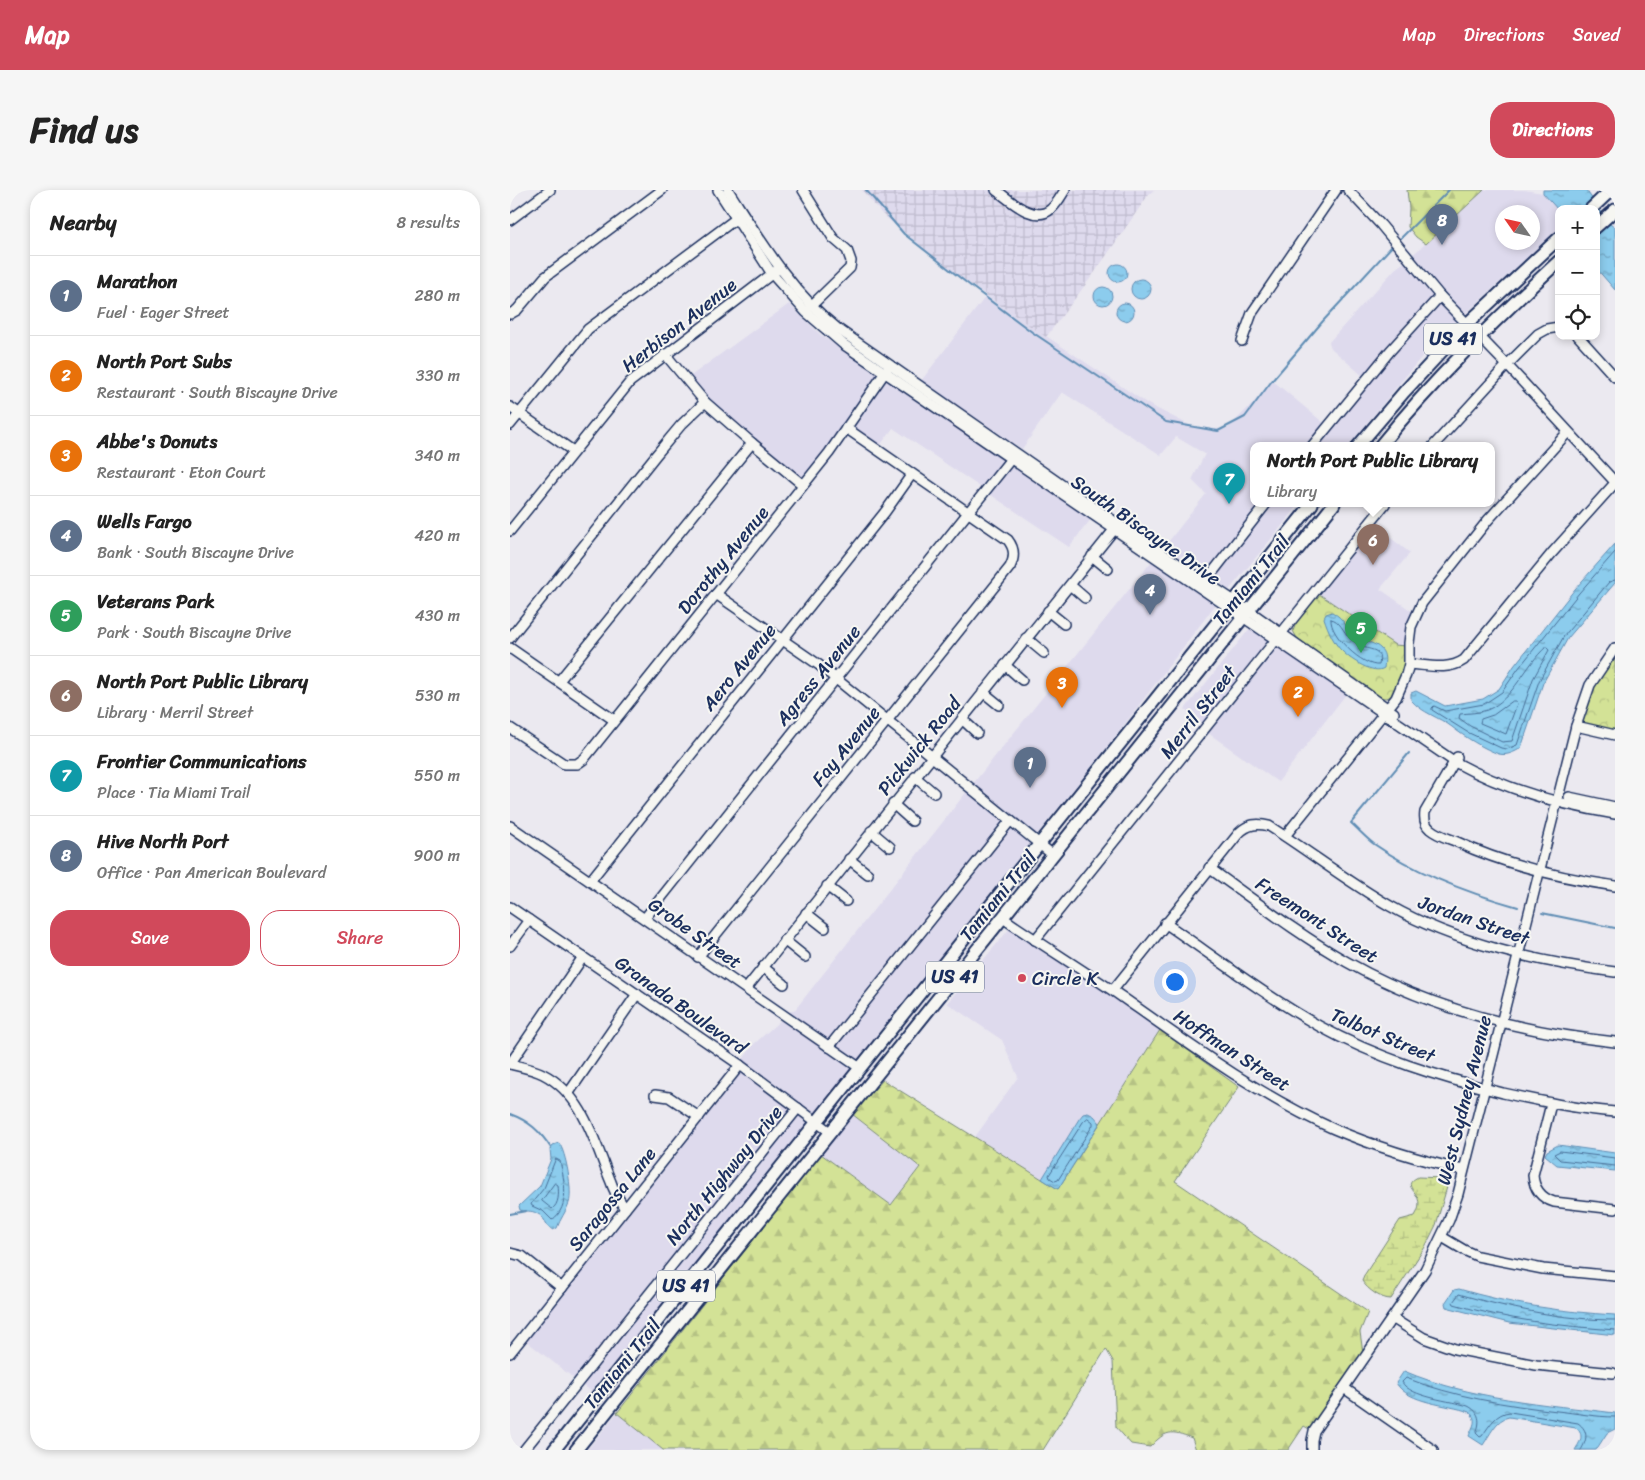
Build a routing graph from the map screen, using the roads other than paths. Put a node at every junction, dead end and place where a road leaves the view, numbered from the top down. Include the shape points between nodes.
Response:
1 (550, 190) edge
2 (662, 190) edge
3 (718, 190) edge
4 (728, 190) edge
5 (803, 190) edge
6 (996, 190) edge
7 (1065, 190) edge
8 (1336, 190) edge
9 (1348, 190) edge
10 (1607, 193) edge
11 (1594, 205) edge
12 (1615, 210) edge
13 (739, 216) junction
14 (510, 220) edge
15 (1600, 223) edge
16 (1555, 242) edge
17 (1555, 265) edge
18 (776, 271) junction
19 (1440, 296) junction
20 (812, 306) junction
21 (510, 314) edge
22 (1467, 324) junction
23 (1555, 328) edge
24 (1479, 336) junction
25 (1582, 340) edge
26 (1242, 341) dead end
27 (665, 354) junction
28 (1507, 365) junction
29 (887, 369) junction
30 (1615, 376) edge
31 (705, 402) junction
32 (510, 407) edge
33 (519, 413) junction
34 (510, 424) edge
35 (846, 428) junction
36 (1568, 432) junction
37 (1315, 442) edge
38 (1361, 442) edge
39 (1383, 442) edge
40 (1437, 442) edge
41 (752, 443) junction
42 (573, 451) junction
43 (1013, 456) junction
44 (912, 474) junction
45 (1615, 483) edge
46 (804, 485) junction
47 (1264, 507) edge
48 (1310, 507) edge
49 (1332, 507) edge
50 (1383, 507) edge
51 (968, 513) junction
52 (1116, 526) junction
53 (510, 531) edge
54 (1092, 556) junction
55 (1108, 569) dead end
56 (1205, 582) junction
57 (1070, 585) junction
58 (716, 594) junction
59 (1086, 598) dead end
60 (1231, 604) junction
61 (1048, 611) junction
62 (1246, 614) junction
63 (1064, 624) dead end
64 (1278, 637) junction
65 (510, 638) edge
66 (1026, 638) junction
67 (782, 639) junction
68 (510, 648) edge
69 (1615, 648) edge
70 (1044, 653) dead end
71 (1409, 664) junction
72 (1005, 665) junction
73 (836, 679) junction
74 (1022, 680) dead end
75 (559, 681) junction
76 (983, 692) junction
77 (999, 705) dead end
78 (1386, 712) junction
79 (962, 719) junction
80 (614, 720) junction
81 (886, 721) junction
82 (1576, 726) junction
83 (510, 728) edge
84 (977, 732) dead end
85 (1615, 735) edge
86 (931, 757) junction
87 (1456, 759) junction
88 (915, 778) junction
89 (934, 793) dead end
90 (1558, 798) junction
91 (893, 804) junction
92 (1615, 806) edge
93 (1615, 814) edge
94 (912, 820) dead end
95 (1010, 821) junction
96 (510, 826) edge
97 (871, 831) junction
98 (1285, 836) junction
99 (1040, 844) junction
100 (890, 847) dead end
101 (1053, 855) junction
102 (849, 859) junction
103 (1209, 868) junction
104 (1540, 870) junction
105 (868, 874) dead end
106 (590, 881) junction
107 (827, 886) junction
108 (1615, 886) edge
109 (846, 901) dead end
110 (510, 907) edge
111 (806, 913) junction
112 (645, 918) junction
113 (1003, 918) junction
114 (529, 920) junction
115 (1165, 923) junction
116 (826, 928) dead end
117 (784, 940) junction
118 (1036, 940) junction
119 (510, 946) edge
120 (1518, 954) junction
121 (583, 957) junction
122 (698, 957) junction
123 (805, 957) dead end
124 (763, 968) junction
125 (1615, 972) edge
126 (784, 984) dead end
127 (746, 989) junction
128 (1113, 990) junction
129 (637, 994) junction
130 (1501, 1021) junction
131 (1615, 1042) edge
132 (829, 1046) junction
133 (510, 1064) edge
134 (740, 1065) junction
135 (860, 1068) junction
136 (1484, 1088) junction
137 (568, 1094) junction
138 (655, 1095) dead end
139 (1551, 1104) junction
140 (798, 1108) junction
141 (1615, 1112) edge
142 (699, 1117) junction
143 (817, 1122) junction
144 (830, 1132) junction
145 (1463, 1170) junction
146 (1615, 1209) edge
147 (625, 1210) junction
148 (1442, 1237) junction
149 (510, 1253) edge
150 (1615, 1276) edge
151 (562, 1288) junction
152 (1392, 1318) junction
153 (510, 1353) edge
154 (1613, 1373) dead end
155 (1344, 1388) junction
156 (524, 1450) edge
157 (554, 1450) edge
158 (576, 1450) edge
159 (1312, 1450) edge
160 (1433, 1450) edge

1 - 14 street
2 - 21 street via 545,277
3 - 13 street, South Biscayne Drive
4 - 13 street, South Biscayne Drive
5 - 20 street via 832,238 847,250 851,261 850,268
6 - 7 street via 1027,211 1038,214 1051,209
8 - 26 street via 1252,313
9 - 19 street
10 - 11 main road
12 - 15 main road
13 - 18 street, South Biscayne Drive
13 - 33 street via 588,329
16 - 22 main road, US 41
17 - 24 main road, US 41
18 - 20 street, South Biscayne Drive
18 - 27 street, Herbison Avenue
18 - 29 street, South Biscayne Drive via 795,301 817,322 844,344
19 - 22 street
19 - 37 street via 1384,357
20 - 29 street, South Biscayne Drive
22 - 24 street
22 - 38 main road, US 41
23 - 28 street via 1538,334
24 - 28 street
24 - 39 main road, US 41
25 - 30 street
27 - 31 street
27 - 42 street, Herbison Avenue via 630,382
28 - 36 street
28 - 40 street
29 - 35 street, Dorothy Avenue
29 - 43 street, South Biscayne Drive
31 - 41 street
31 - 65 street via 656,455
32 - 33 street
33 - 34 street
33 - 42 street
35 - 44 street
35 - 46 street, Dorothy Avenue
36 - 45 street
36 - 71 street via 1488,520 1422,603 1411,627
41 - 46 street
41 - 75 street
42 - 53 street, Herbison Avenue
43 - 51 street, Agress Avenue
43 - 52 street, South Biscayne Drive
44 - 51 street
44 - 67 street, Aero Avenue
45 - 71 street via 1553,551 1464,660 1445,667
46 - 58 street, Dorothy Avenue
47 - 56 street
48 - 60 main road, Tamiami Trail / US 41
49 - 62 main road, Tamiami Trail / US 41
50 - 64 street, Merril Street
51 - 73 street, Agress Avenue
51 - 81 street, Fay Avenue via 1008,540 1014,554 1010,567
52 - 54 street, Pickwick Road
52 - 56 street, South Biscayne Drive
52 - 60 street, South Biscayne Drive
54 - 55 street
54 - 57 street, Pickwick Road
56 - 60 street, South Biscayne Drive
57 - 59 street
57 - 61 street, Pickwick Road
58 - 67 street
58 - 80 street, Dorothy Avenue
60 - 62 street, South Biscayne Drive
60 - 99 main road, Tamiami Trail / US 41
61 - 63 street
61 - 66 street, Pickwick Road
62 - 64 street, South Biscayne Drive
62 - 101 main road, Tamiami Trail / US 41
64 - 78 street, South Biscayne Drive
64 - 118 street, Merril Street
66 - 70 street
66 - 72 street, Pickwick Road
67 - 73 street
67 - 106 street, Aero Avenue
68 - 75 street
69 - 82 street, West Sydney Avenue via 1590,685
71 - 78 street via 1400,691
72 - 74 street
72 - 76 street, Pickwick Road
73 - 81 street
73 - 112 street, Agress Avenue
75 - 80 street
76 - 77 street
76 - 79 street, Pickwick Road
78 - 87 street, South Biscayne Drive
78 - 98 street
79 - 84 street
79 - 86 street, Pickwick Road
80 - 83 street, Dorothy Avenue via 584,759 572,765 559,762
81 - 86 street
81 - 122 street, Fay Avenue
82 - 85 street
82 - 90 street, West Sydney Avenue
86 - 88 street, Pickwick Road
86 - 95 street
87 - 90 street, South Biscayne Drive via 1507,786
87 - 104 street via 1426,808 1424,817 1427,825 1476,850
88 - 89 street
88 - 91 street, Pickwick Road
90 - 92 street, South Biscayne Drive
90 - 93 street, South Biscayne Drive
90 - 104 street, West Sydney Avenue
91 - 94 street
91 - 97 street, Pickwick Road
95 - 99 street
95 - 132 street, Tamiami Trail
96 - 106 street, Grobe Street
97 - 100 street
97 - 102 street, Pickwick Road
98 - 103 street, Jordan Street via 1269,826 1250,825
98 - 120 street, Jordan Street via 1408,916 1454,935
99 - 101 street
99 - 135 main road, Tamiami Trail / US 41
101 - 113 main road, Tamiami Trail / US 41
102 - 105 street
102 - 107 street, Pickwick Road
103 - 115 street
103 - 130 street, Freemont Street via 1362,970 1432,1001
104 - 108 street
104 - 120 street, West Sydney Avenue
106 - 112 street, Grobe Street
107 - 109 street
107 - 111 street, Pickwick Road
110 - 114 street, Granada Boulevard
111 - 116 street
111 - 117 street, Pickwick Road
112 - 122 street, Grobe Street
113 - 118 street, Hoffman Street
113 - 144 main road, Tamiami Trail / US 41
114 - 119 street
114 - 121 street, Granada Boulevard
115 - 128 street
115 - 136 street, Talbot Street via 1284,1004 1335,1034 1400,1063
117 - 123 street
117 - 124 street, Pickwick Road
118 - 128 street, Hoffman Street
120 - 125 street, Jordan Street
120 - 130 street, West Sydney Avenue
121 - 129 street, Granada Boulevard
121 - 133 street
122 - 127 street, Grobe Street
124 - 126 street
124 - 127 street, Pickwick Road
127 - 132 street, Grobe Street
128 - 145 street, Hoffman Street via 1233,1074 1311,1118 1378,1147
129 - 134 street, Granada Boulevard
129 - 137 street
130 - 131 street, Freemont Street
130 - 136 street, West Sydney Avenue
132 - 135 street, Grobe Street
133 - 137 street via 543,1074
134 - 140 street, Granada Boulevard
134 - 142 street, Saragossa Lane
135 - 143 main road, Tamiami Trail / US 41
136 - 139 street, Talbot Street
136 - 145 street, West Sydney Avenue
137 - 147 street via 584,1116
138 - 142 street via 669,1097
139 - 141 street, Talbot Street
139 - 146 street via 1533,1175 1537,1190 1554,1202
140 - 143 street, Granada Boulevard
140 - 156 street, North Highway Drive
142 - 147 street, Saragossa Lane
143 - 144 street, Granada Boulevard
143 - 157 main road, Tamiami Trail / US 41
144 - 158 main road, Tamiami Trail / US 41
145 - 148 street, West Sydney Avenue
147 - 151 street, Saragossa Lane
148 - 150 street via 1477,1256 1543,1269
148 - 152 street, West Sydney Avenue via 1425,1270
149 - 151 street via 522,1256
151 - 153 street, Saragossa Lane
152 - 154 street via 1424,1338 1455,1349 1536,1364
152 - 155 street, West Sydney Avenue
155 - 159 street, West Sydney Avenue via 1314,1431
155 - 160 street

